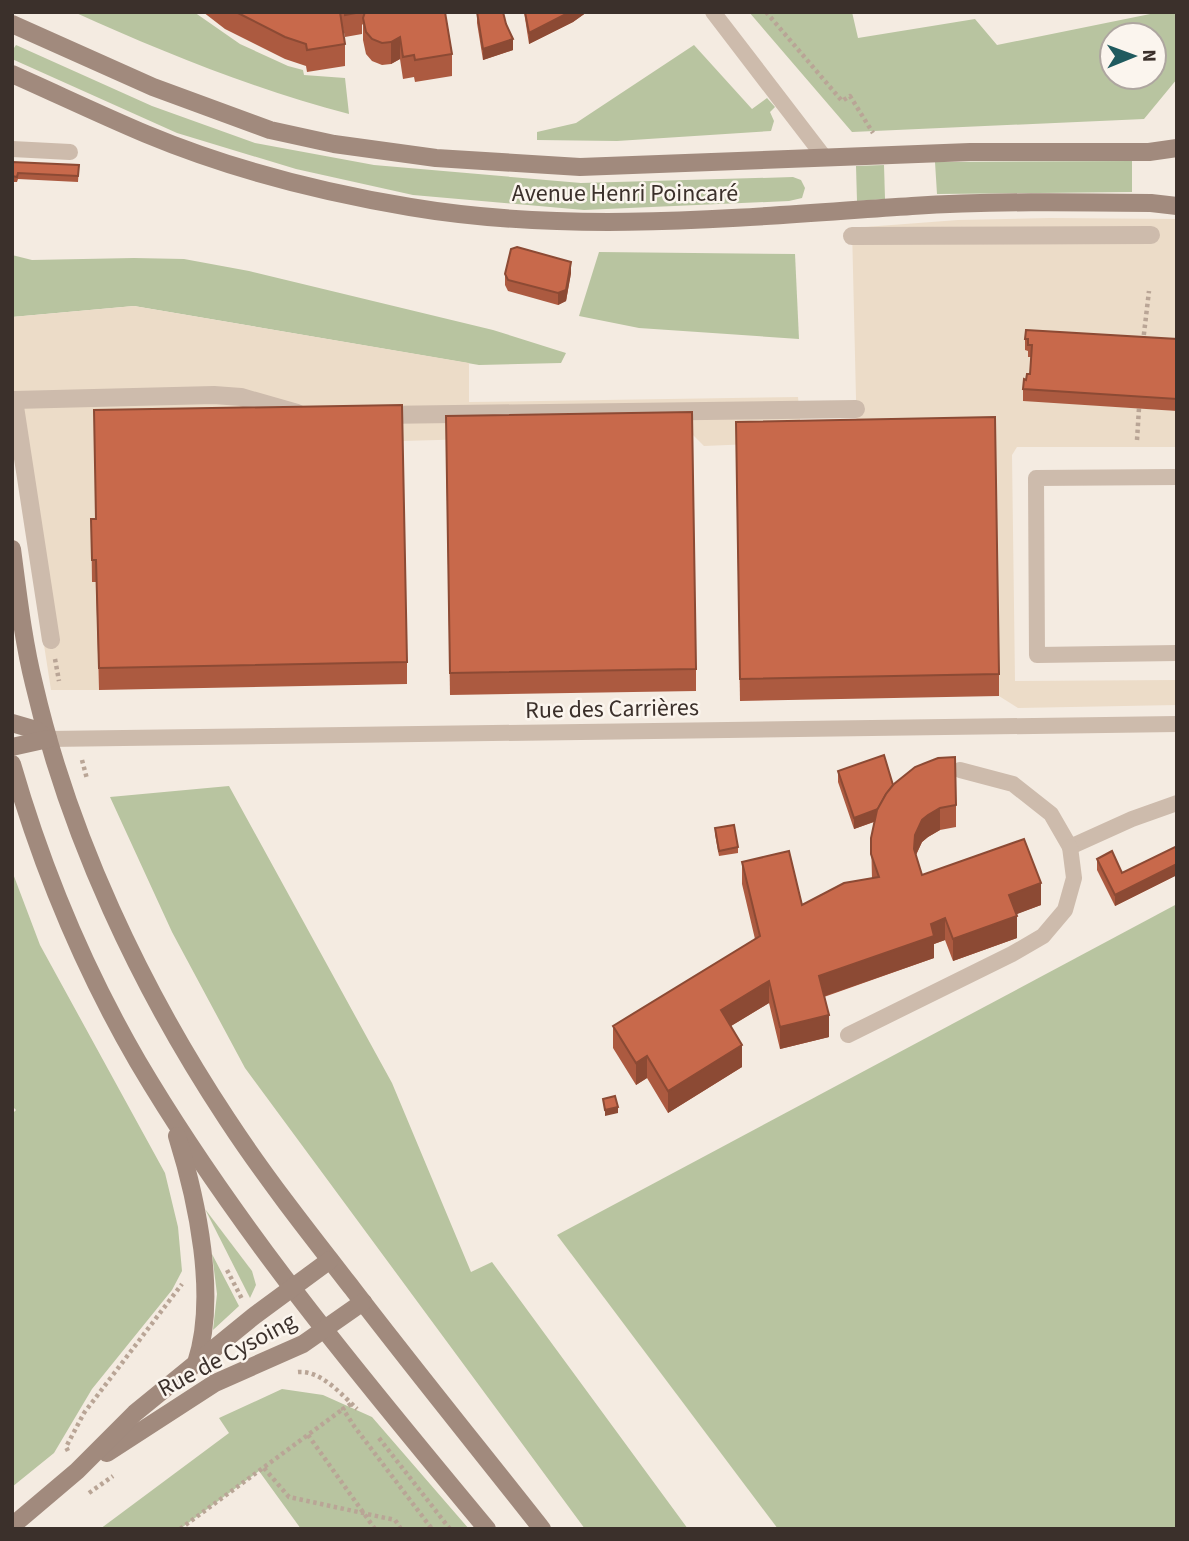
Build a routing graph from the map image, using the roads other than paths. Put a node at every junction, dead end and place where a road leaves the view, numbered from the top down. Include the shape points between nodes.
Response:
1 (713, 12) edge
2 (12, 24) edge
3 (12, 74) edge
4 (1177, 148) edge
5 (12, 149) edge
6 (70, 152) dead end
7 (825, 158) junction
8 (1177, 206) edge
9 (1151, 235) dead end
10 (852, 236) dead end
11 (856, 409) dead end
12 (317, 415) edge
13 (359, 415) edge
14 (1177, 477) edge
15 (12, 549) edge
16 (12, 587) edge
17 (21, 614) junction
18 (51, 639) road end
19 (1177, 653) edge
20 (12, 723) edge
21 (1177, 724) edge
22 (48, 739) junction
23 (12, 747) edge
24 (12, 764) edge
25 (960, 770) dead end
26 (1177, 803) edge
27 (1070, 846) junction
28 (848, 1035) dead end
29 (168, 1110) junction
30 (330, 1260) junction
31 (293, 1287) junction
32 (363, 1302) junction
33 (325, 1328) junction
34 (196, 1363) junction
35 (77, 1471) junction
36 (12, 1525) edge
37 (487, 1529) edge
38 (542, 1529) edge

1 - 7 lane
2 - 7 main road, Avenue Henri Poincaré via 209,109 270,130 334,144 436,158 580,167
3 - 8 main road, Avenue Henri Poincaré via 146,134 241,168 353,197 457,214 633,222 971,204
4 - 7 main road, Avenue Henri Poincaré
5 - 6 lane
9 - 10 street
11 - 13 street
12 - 18 street via 214,395 14,400
14 - 19 lane via 1035,478 1037,654
15 - 17 main road
16 - 17 main road
17 - 22 main road
20 - 22 main road
21 - 22 lane, Rue des Carrières
22 - 23 main road
22 - 30 main road via 92,862 145,978 225,1116
24 - 29 main road via 76,941 124,1037
25 - 27 lane via 1013,784 1051,814
26 - 27 lane
27 - 28 lane via 1073,878 1065,910 1043,936
29 - 31 main road
29 - 34 main road via 189,1175 204,1274 205,1315
30 - 31 main road, Rue de Cysoing
30 - 32 main road
31 - 33 main road
31 - 34 main road, Rue de Cysoing
32 - 33 main road, Rue de Cysoing
32 - 38 main road
33 - 35 main road, Rue de Cysoing via 294,1349 215,1383
33 - 37 main road
34 - 35 main road, Rue de Cysoing via 135,1413
35 - 36 main road, Rue de Cysoing

